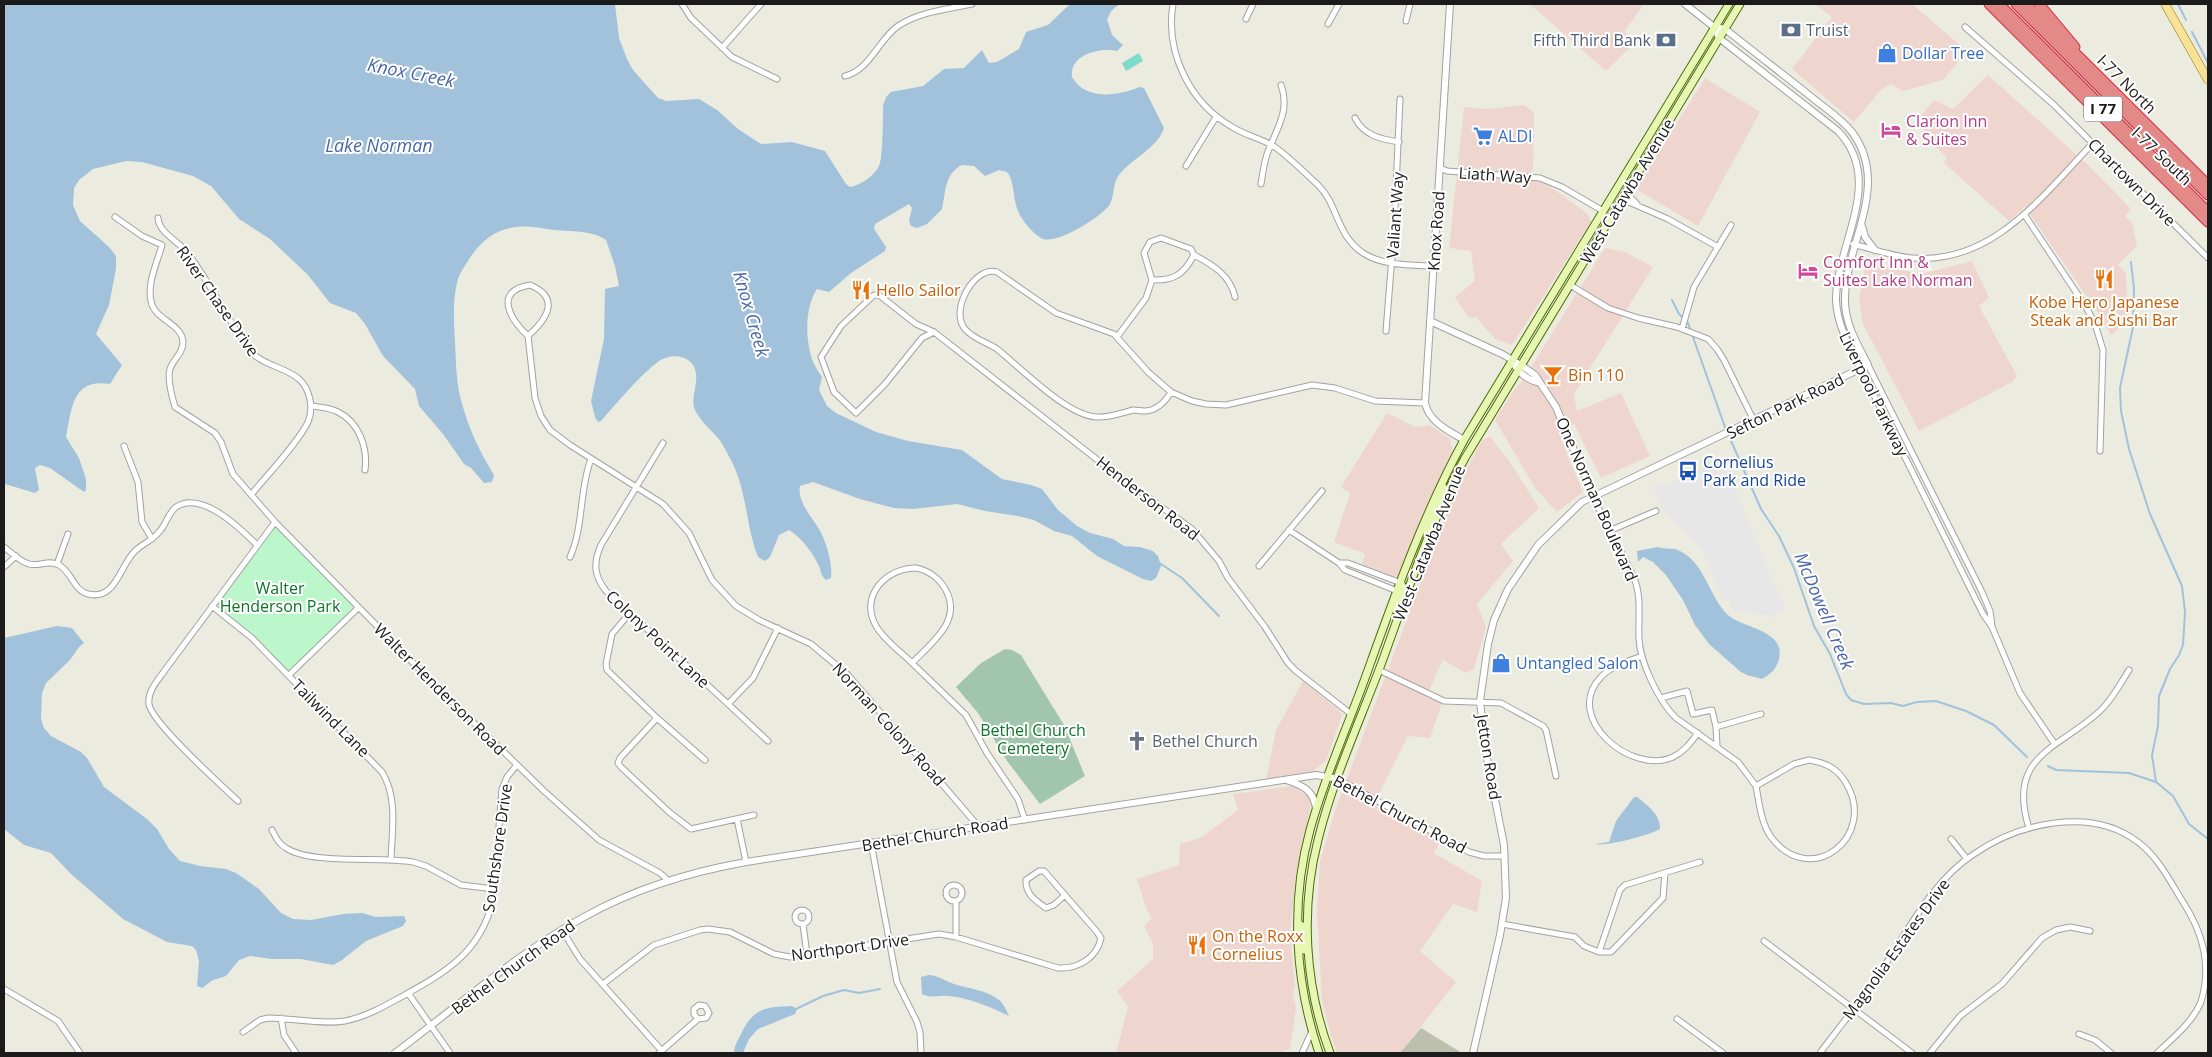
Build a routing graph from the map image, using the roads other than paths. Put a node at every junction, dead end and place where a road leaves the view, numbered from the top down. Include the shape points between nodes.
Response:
1 (682, 4) edge
2 (761, 4) edge
3 (972, 4) edge
4 (1173, 4) edge
5 (1253, 4) edge
6 (1339, 4) edge
7 (1410, 4) edge
8 (1450, 4) edge
9 (1686, 4) edge
10 (1728, 4) edge
11 (1740, 4) edge
12 (1981, 4) edge
13 (1989, 4) edge
14 (1999, 4) edge
15 (2016, 4) edge
16 (2026, 4) edge
17 (2039, 4) edge
18 (2165, 4) edge
19 (1246, 19) dead end
20 (1406, 21) dead end
21 (1328, 24) dead end
22 (1714, 27) junction
23 (1965, 27) dead end
24 (1725, 29) junction
25 (2015, 30) junction
26 (1720, 38) junction
27 (722, 48) junction
28 (845, 76) dead end
29 (777, 79) dead end
30 (2208, 80) edge
31 (1281, 85) dead end
32 (2107, 86) junction
33 (1400, 99) dead end
34 (1216, 117) junction
35 (1355, 118) dead end
36 (1399, 142) junction
37 (2093, 142) junction
38 (1271, 145) junction
39 (1643, 145) junction
40 (1186, 166) dead end
41 (1440, 168) junction
42 (1261, 184) dead end
43 (2208, 185) edge
44 (1627, 190) junction
45 (2208, 195) edge
46 (1622, 199) junction
47 (1637, 205) junction
48 (1603, 211) junction
49 (2208, 212) edge
50 (2024, 214) junction
51 (115, 216) dead end
52 (158, 218) dead end
53 (2208, 222) edge
54 (1731, 225) dead end
55 (1861, 225) junction
56 (1848, 242) junction
57 (1856, 245) junction
58 (1718, 247) junction
59 (1876, 250) junction
60 (1194, 254) junction
61 (2208, 258) edge
62 (1392, 262) junction
63 (1433, 266) junction
64 (1579, 270) junction
65 (1152, 280) junction
66 (1570, 285) junction
67 (1235, 297) dead end
68 (1430, 321) junction
69 (1682, 329) junction
70 (1386, 331) dead end
71 (934, 332) junction
72 (528, 336) junction
73 (1117, 337) junction
74 (1512, 361) junction
75 (1868, 365) junction
76 (1519, 368) junction
77 (1861, 369) junction
78 (1170, 392) junction
79 (1425, 403) junction
80 (311, 406) junction
81 (1754, 421) junction
82 (1464, 440) junction
83 (663, 443) dead end
84 (124, 446) dead end
85 (2100, 451) dead end
86 (592, 459) junction
87 (365, 470) dead end
88 (1445, 475) junction
89 (637, 486) junction
90 (1322, 490) dead end
91 (251, 495) junction
92 (1593, 496) junction
93 (1656, 511) dead end
94 (275, 522) junction
95 (1289, 530) junction
96 (1609, 531) junction
97 (68, 534) dead end
98 (1430, 534) junction
99 (152, 539) junction
100 (257, 545) junction
101 (4, 547) edge
102 (16, 556) junction
103 (570, 557) dead end
104 (1339, 563) junction
105 (56, 564) junction
106 (1259, 566) dead end
107 (4, 567) edge
108 (1401, 583) junction
109 (1397, 591) junction
110 (212, 606) junction
111 (358, 608) junction
112 (629, 614) junction
113 (1992, 627) junction
114 (778, 628) junction
115 (1388, 644) junction
116 (1642, 656) junction
117 (912, 663) junction
118 (1379, 670) junction
119 (2129, 670) dead end
120 (289, 675) junction
121 (1661, 698) junction
122 (1480, 701) junction
123 (728, 704) junction
124 (1352, 714) junction
125 (1761, 714) dead end
126 (657, 718) junction
127 (1716, 727) junction
128 (1698, 733) junction
129 (768, 742) dead end
130 (2054, 743) junction
131 (1717, 745) junction
132 (705, 760) dead end
133 (517, 764) junction
134 (1328, 775) junction
135 (1556, 776) dead end
136 (1338, 778) junction
137 (1285, 780) junction
138 (1756, 786) junction
139 (238, 802) dead end
140 (1316, 810) junction
141 (754, 815) dead end
142 (737, 819) junction
143 (1025, 820) junction
144 (979, 827) junction
145 (2030, 828) junction
146 (272, 830) dead end
147 (1951, 839) dead end
148 (871, 843) junction
149 (1505, 856) junction
150 (390, 859) junction
151 (1966, 859) junction
152 (746, 862) junction
153 (1700, 862) dead end
154 (1665, 873) junction
155 (668, 880) junction
156 (494, 889) junction
157 (1065, 895) junction
158 (956, 901) dead end
159 (1298, 923) junction
160 (803, 924) dead end
161 (1502, 924) junction
162 (562, 930) junction
163 (2090, 932) dead end
164 (956, 937) junction
165 (1764, 941) dead end
166 (890, 943) junction
167 (1598, 952) junction
168 (2207, 953) edge
169 (807, 955) junction
170 (602, 984) junction
171 (1313, 989) junction
172 (4, 990) edge
173 (408, 993) junction
174 (1854, 1008) junction
175 (281, 1018) junction
176 (698, 1019) dead end
177 (1677, 1019) dead end
178 (430, 1027) junction
179 (1312, 1031) junction
180 (243, 1032) dead end
181 (2079, 1034) dead end
182 (661, 1052) edge
183 (80, 1053) edge
184 (296, 1053) edge
185 (395, 1053) edge
186 (450, 1053) edge
187 (921, 1053) edge
188 (1302, 1053) edge
189 (1319, 1053) edge
190 (1330, 1053) edge
191 (1473, 1053) edge
192 (1722, 1053) edge
193 (1820, 1053) edge
194 (1912, 1053) edge
195 (1930, 1053) edge
196 (2111, 1053) edge
197 (2157, 1053) edge

1 - 27 street via 691,18
2 - 27 street
3 - 28 street via 908,20 890,33 863,66
4 - 34 street via 1176,58 1191,88
5 - 19 street
6 - 21 street
7 - 20 street
8 - 41 street, Knox Road
9 - 22 street
10 - 22 main road, West Catawba Avenue
11 - 24 main road, West Catawba Avenue
12 - 25 highway
13 - 25 highway, I-77 South / I 77
14 - 49 highway, I 77
15 - 45 highway, I 77
16 - 32 highway, I-77 North / I 77
17 - 32 highway
18 - 30 main road
22 - 24 street
22 - 26 street, Liverpool Parkway
22 - 39 main road, West Catawba Avenue
23 - 37 street, Chartown Drive
24 - 26 main road, West Catawba Avenue
24 - 55 street, Liverpool Parkway via 1839,119 1852,133 1862,152 1868,176 1868,194
25 - 53 highway, I-77 South / I 77
26 - 44 main road, West Catawba Avenue
26 - 56 street, Liverpool Parkway via 1846,140 1856,165 1860,188
27 - 29 street via 743,64
31 - 38 street via 1285,106
32 - 43 highway, I-77 North / I 77
33 - 36 street, Valiant Way
34 - 38 street
34 - 40 street
35 - 36 street via 1363,129 1377,138
36 - 62 street, Valiant Way
37 - 50 street
37 - 61 street, Chartown Drive
38 - 42 street
38 - 62 street via 1320,186 1340,226 1356,247 1372,258
39 - 46 main road via 1641,158 1620,193
39 - 48 main road, West Catawba Avenue
41 - 48 street, Liath Way via 1540,178
41 - 63 street, Knox Road
44 - 46 main road, West Catawba Avenue
44 - 47 street
46 - 47 street
46 - 64 main road, West Catawba Avenue
47 - 58 street
48 - 64 main road via 1606,217 1584,254
48 - 74 main road, West Catawba Avenue
50 - 59 street via 1986,243 1956,255 1914,258
50 - 85 street via 2095,324 2103,350
51 - 91 street, Walter Henderson Road via 162,246 152,277 150,300 155,312 182,338 182,350 169,373 174,405 215,433 232,473
52 - 80 street, River Chase Drive via 162,229 186,251 252,353 298,379 308,392
54 - 58 street
55 - 57 street, Liverpool Parkway
55 - 59 street via 1865,238
56 - 57 street
56 - 77 street, Liverpool Parkway via 1836,302 1845,336
57 - 59 street
57 - 75 street, Liverpool Parkway via 1847,279 1845,304 1850,326
58 - 69 street via 1694,287
60 - 65 street via 1176,277
60 - 65 street via 1191,249 1169,240 1150,242 1144,256
60 - 67 street via 1224,275 1233,286
62 - 63 street
62 - 70 street, Valiant Way
63 - 68 street, Knox Road
64 - 66 main road, West Catawba Avenue
65 - 73 street via 1146,298
66 - 69 street via 1608,308
66 - 76 main road, West Catawba Avenue
68 - 74 street, One Norman Boulevard
68 - 79 street, Knox Road
69 - 81 street via 1708,339 1718,349
71 - 71 street, Henderson Road via 916,324 879,295 874,295 841,326 821,357 834,392 856,413 885,384 922,338
71 - 124 street, Henderson Road via 1192,530 1219,561 1288,663
72 - 72 street via 547,316 549,305 545,295 530,286 520,287 508,301 513,320
72 - 86 street, Norman Colony Road via 541,416 558,437
73 - 78 street
73 - 78 street via 1103,328 1063,317 993,270 978,277 960,304 960,322 971,335 996,348 1025,374 1080,414 1096,417 1151,410 1162,405
74 - 76 street, One Norman Boulevard
74 - 82 main road, West Catawba Avenue
75 - 77 street, Sefton Park Road
75 - 113 street, Liverpool Parkway via 1982,592
76 - 92 street, One Norman Boulevard via 1535,375 1537,382 1549,394
76 - 98 main road, West Catawba Avenue via 1465,458
77 - 81 street, Sefton Park Road
77 - 113 street, Liverpool Parkway
78 - 79 street via 1192,401 1216,405 1312,385 1335,388 1376,401
79 - 82 street via 1434,421
80 - 87 street via 339,412 351,421 362,440
80 - 91 street via 302,431
81 - 92 street, Sefton Park Road
82 - 88 main road, West Catawba Avenue
83 - 89 street, Colony Point Lane
84 - 99 street via 138,482 142,522
86 - 89 street, Norman Colony Road
86 - 103 street via 586,472 576,545
88 - 98 main road via 1443,490 1427,528
88 - 108 main road, West Catawba Avenue
89 - 112 street, Colony Point Lane via 601,545 595,567 600,584
89 - 114 street, Norman Colony Road via 663,504 685,526 712,580 731,601 748,614
90 - 95 street
91 - 94 street, Walter Henderson Road
92 - 96 street, One Norman Boulevard
92 - 122 street, Jetton Road via 1574,508 1547,534 1508,589 1494,620 1488,644
93 - 96 street
94 - 100 street
94 - 111 street, Walter Henderson Road
95 - 104 street
95 - 106 street
96 - 116 street, One Norman Boulevard via 1634,580
97 - 105 street
98 - 115 main road, West Catawba Avenue
99 - 100 street via 174,509 190,503 229,518
99 - 105 street via 134,552 115,584 103,594 84,592
100 - 110 street
101 - 102 street
102 - 105 street via 29,564
102 - 107 street
104 - 108 street via 1348,563
104 - 109 street via 1345,570
108 - 109 main road, West Catawba Avenue
108 - 115 main road via 1403,590 1389,630
109 - 124 main road, West Catawba Avenue
110 - 120 street, Tailwind Lane via 242,629
110 - 139 street via 154,687 149,696 149,706 164,727
111 - 120 street
111 - 133 street, Walter Henderson Road
112 - 123 street, Colony Point Lane
112 - 126 street via 612,634 607,670
113 - 130 street, Liverpool Parkway via 2014,682
114 - 123 street via 753,678
114 - 144 street, Norman Colony Road via 811,644 848,675
115 - 118 main road, West Catawba Avenue
116 - 121 street, One Norman Boulevard
116 - 128 street via 1608,671 1597,682 1591,709 1598,730 1625,752 1642,760 1657,761 1679,753
117 - 117 street via 940,634 950,608 946,591 935,576 909,568 895,571 881,582 874,593 871,608 876,627
117 - 143 street via 966,715 1018,799
118 - 122 street via 1444,701
118 - 136 main road, West Catawba Avenue
119 - 130 street via 2099,712
120 - 150 street, Tailwind Lane via 377,765 386,779 393,800
121 - 127 street via 1687,691 1692,714 1712,710
121 - 128 street, One Norman Boulevard via 1676,718
122 - 135 street via 1501,703 1543,726
122 - 149 street, Jetton Road via 1485,748
123 - 129 street, Colony Point Lane
124 - 134 main road, West Catawba Avenue
125 - 127 street
126 - 132 street
126 - 142 street via 620,758 618,763 621,767 691,829
127 - 131 street
128 - 131 street, One Norman Boulevard
130 - 145 street via 2042,753 2028,775 2024,807
131 - 138 street, One Norman Boulevard via 1742,766
133 - 155 street, Walter Henderson Road via 590,833
133 - 156 street, Southshore Drive via 502,789
134 - 136 street, Bethel Church Road
134 - 137 street, Bethel Church Road
134 - 140 main road, West Catawba Avenue
136 - 149 street, Bethel Church Road via 1469,852
136 - 171 main road, West Catawba Avenue via 1319,835 1310,885 1308,949
137 - 140 street via 1310,792
137 - 143 street, Bethel Church Road
138 - 138 street, One Norman Boulevard via 1771,836 1798,858 1812,860 1825,857 1839,847 1851,830 1856,807 1840,774 1829,765 1802,761
140 - 159 main road, West Catawba Avenue via 1302,871
141 - 142 street
142 - 152 street
143 - 144 street, Bethel Church Road
144 - 148 street, Bethel Church Road
145 - 151 street, Magnolia Estates Drive via 1998,840
145 - 168 street, Magnolia Estates Drive via 2058,823 2096,824 2138,842 2156,860 2192,916
146 - 150 street via 279,843 302,855
147 - 151 street
148 - 152 street, Bethel Church Road
148 - 166 street
149 - 161 street, Jetton Road via 1506,898
150 - 156 street via 419,863 468,887
151 - 174 street, Magnolia Estates Drive via 1935,891
152 - 155 street, Bethel Church Road
153 - 154 street
154 - 167 street via 1663,898 1611,952
154 - 167 street via 1632,882 1620,890
155 - 162 street, Bethel Church Road via 610,904
156 - 173 street, Southshore Drive via 486,923 470,950 449,969
157 - 157 street via 1044,871 1026,880 1028,892 1046,908
157 - 164 street, Northport Drive via 1101,938 1099,947 1082,964 1073,968 1058,968
158 - 164 street
159 - 171 main road via 1302,926 1306,967
159 - 179 main road, West Catawba Avenue via 1302,980
160 - 169 street
161 - 167 street via 1575,937 1584,946
161 - 191 street, Jetton Road
162 - 170 street via 580,959
162 - 178 street, Bethel Church Road
163 - 195 street via 2070,927 2042,938 2002,984 1960,1016
164 - 166 street, Northport Drive via 931,935
165 - 174 street
166 - 169 street, Northport Drive
166 - 187 street via 900,992 920,1032
168 - 197 street, Magnolia Estates Drive via 2207,982 2198,1007 2182,1029
169 - 170 street, Northport Drive via 790,957 774,954 730,932 708,929 654,944
170 - 182 street
171 - 190 main road, West Catawba Avenue
172 - 183 street via 58,1021
173 - 175 street, Southshore Drive via 370,1013 343,1021
173 - 178 street
174 - 193 street, Magnolia Estates Drive
174 - 194 street
175 - 180 street, Southshore Drive via 260,1020
175 - 184 street via 284,1035
176 - 182 street
177 - 192 street
178 - 185 street, Bethel Church Road
178 - 186 street
179 - 188 street
179 - 189 main road, West Catawba Avenue
181 - 196 street via 2095,1040

